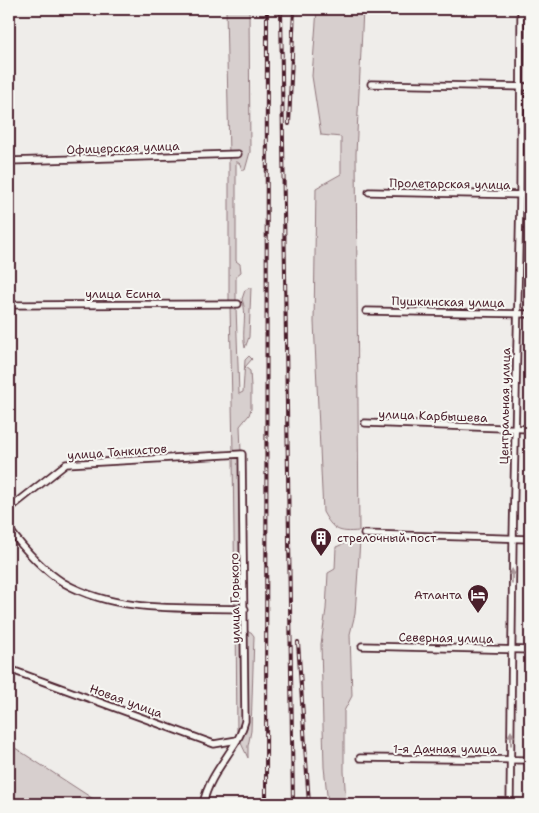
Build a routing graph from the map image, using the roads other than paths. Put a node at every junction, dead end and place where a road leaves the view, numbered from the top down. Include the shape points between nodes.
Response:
1 (521, 9) edge
2 (371, 84) dead end
3 (520, 87) junction
4 (530, 87) edge
5 (238, 154) dead end
6 (9, 161) edge
7 (368, 192) dead end
8 (520, 195) junction
9 (530, 195) edge
10 (238, 304) dead end
11 (9, 305) edge
12 (366, 311) dead end
13 (516, 314) junction
14 (530, 314) edge
15 (365, 423) dead end
16 (516, 429) junction
17 (530, 429) edge
18 (242, 454) joint
19 (9, 509) edge
20 (9, 529) edge
21 (364, 534) dead end
22 (512, 539) junction
23 (530, 539) edge
24 (245, 609) junction
25 (362, 646) dead end
26 (511, 650) junction
27 (530, 650) edge
28 (9, 668) edge
29 (237, 740) junction
30 (360, 758) dead end
31 (511, 760) junction
32 (530, 760) edge
33 (203, 804) edge
34 (510, 804) edge

1 - 3 street, Центральная улица
2 - 3 street
3 - 4 street
3 - 8 street, Центральная улица
5 - 6 street, Офицерская улица
7 - 8 street, Пролетарская улица
8 - 9 street, Пролетарская улица
8 - 13 street, Центральная улица
10 - 11 street, улица Есина
12 - 13 street, Пушкинская улица
13 - 14 street, Пушкинская улица
13 - 16 street, Центральная улица
15 - 16 street, улица Карбышева
16 - 17 street, улица Карбышева
16 - 22 street, Центральная улица
18 - 19 street, улица Танкистов via 66,464
18 - 24 street, улица Горького
20 - 24 street via 46,569 63,582 93,596 150,607
21 - 22 street
22 - 23 street
26 -> 22 street, Центральная улица
24 - 29 street, улица Горького via 246,721
25 - 26 street, Северная улица
26 - 27 street, Северная улица
31 -> 26 street, Центральная улица
28 - 29 street, Новая улица via 214,744
29 - 33 street via 206,790
30 - 31 street, 1-я Дачная улица
31 - 32 street, 1-я Дачная улица
31 - 34 street, Центральная улица

